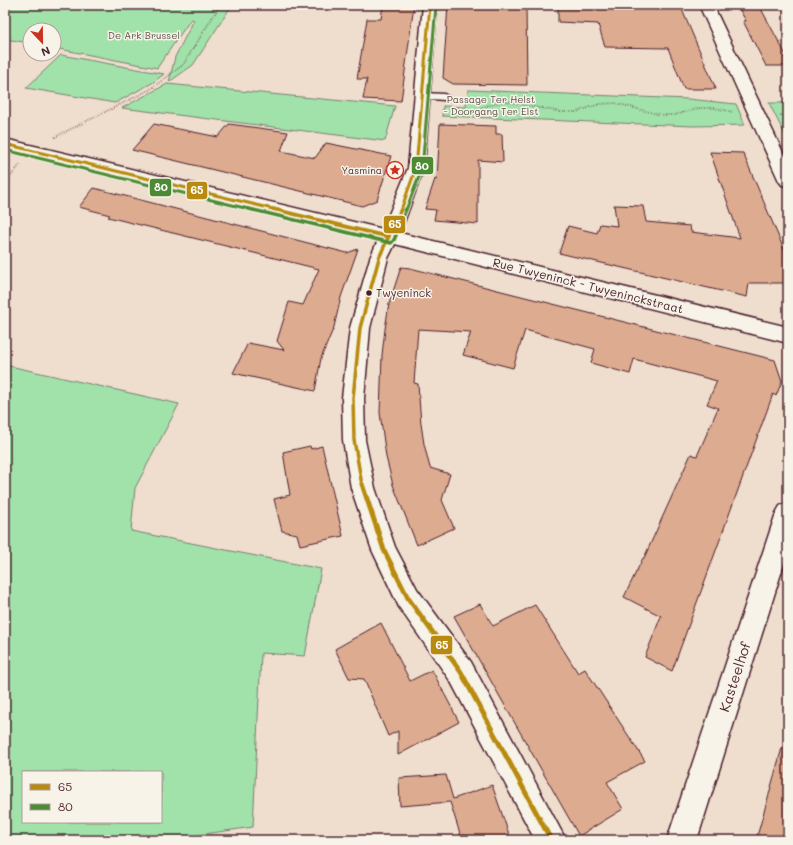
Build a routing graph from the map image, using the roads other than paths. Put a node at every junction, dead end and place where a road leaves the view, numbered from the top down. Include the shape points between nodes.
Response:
1 (430, 5) edge
2 (706, 5) edge
3 (422, 96) junction
4 (444, 97) dead end
5 (5, 144) edge
6 (788, 181) edge
7 (389, 237) junction
8 (788, 335) edge
9 (788, 513) edge
10 (551, 840) edge
11 (682, 840) edge

1 - 3 street
2 - 6 street
3 - 4 lane
3 - 7 street via 416,168
5 - 7 street, Rue Twyeninck - Twyeninckstraat
7 - 8 street, Rue Twyeninck - Twyeninckstraat
7 - 10 street via 379,258 360,328 352,398 354,440 362,488 384,550 408,598 461,672
9 - 11 street, Kasteelhof

